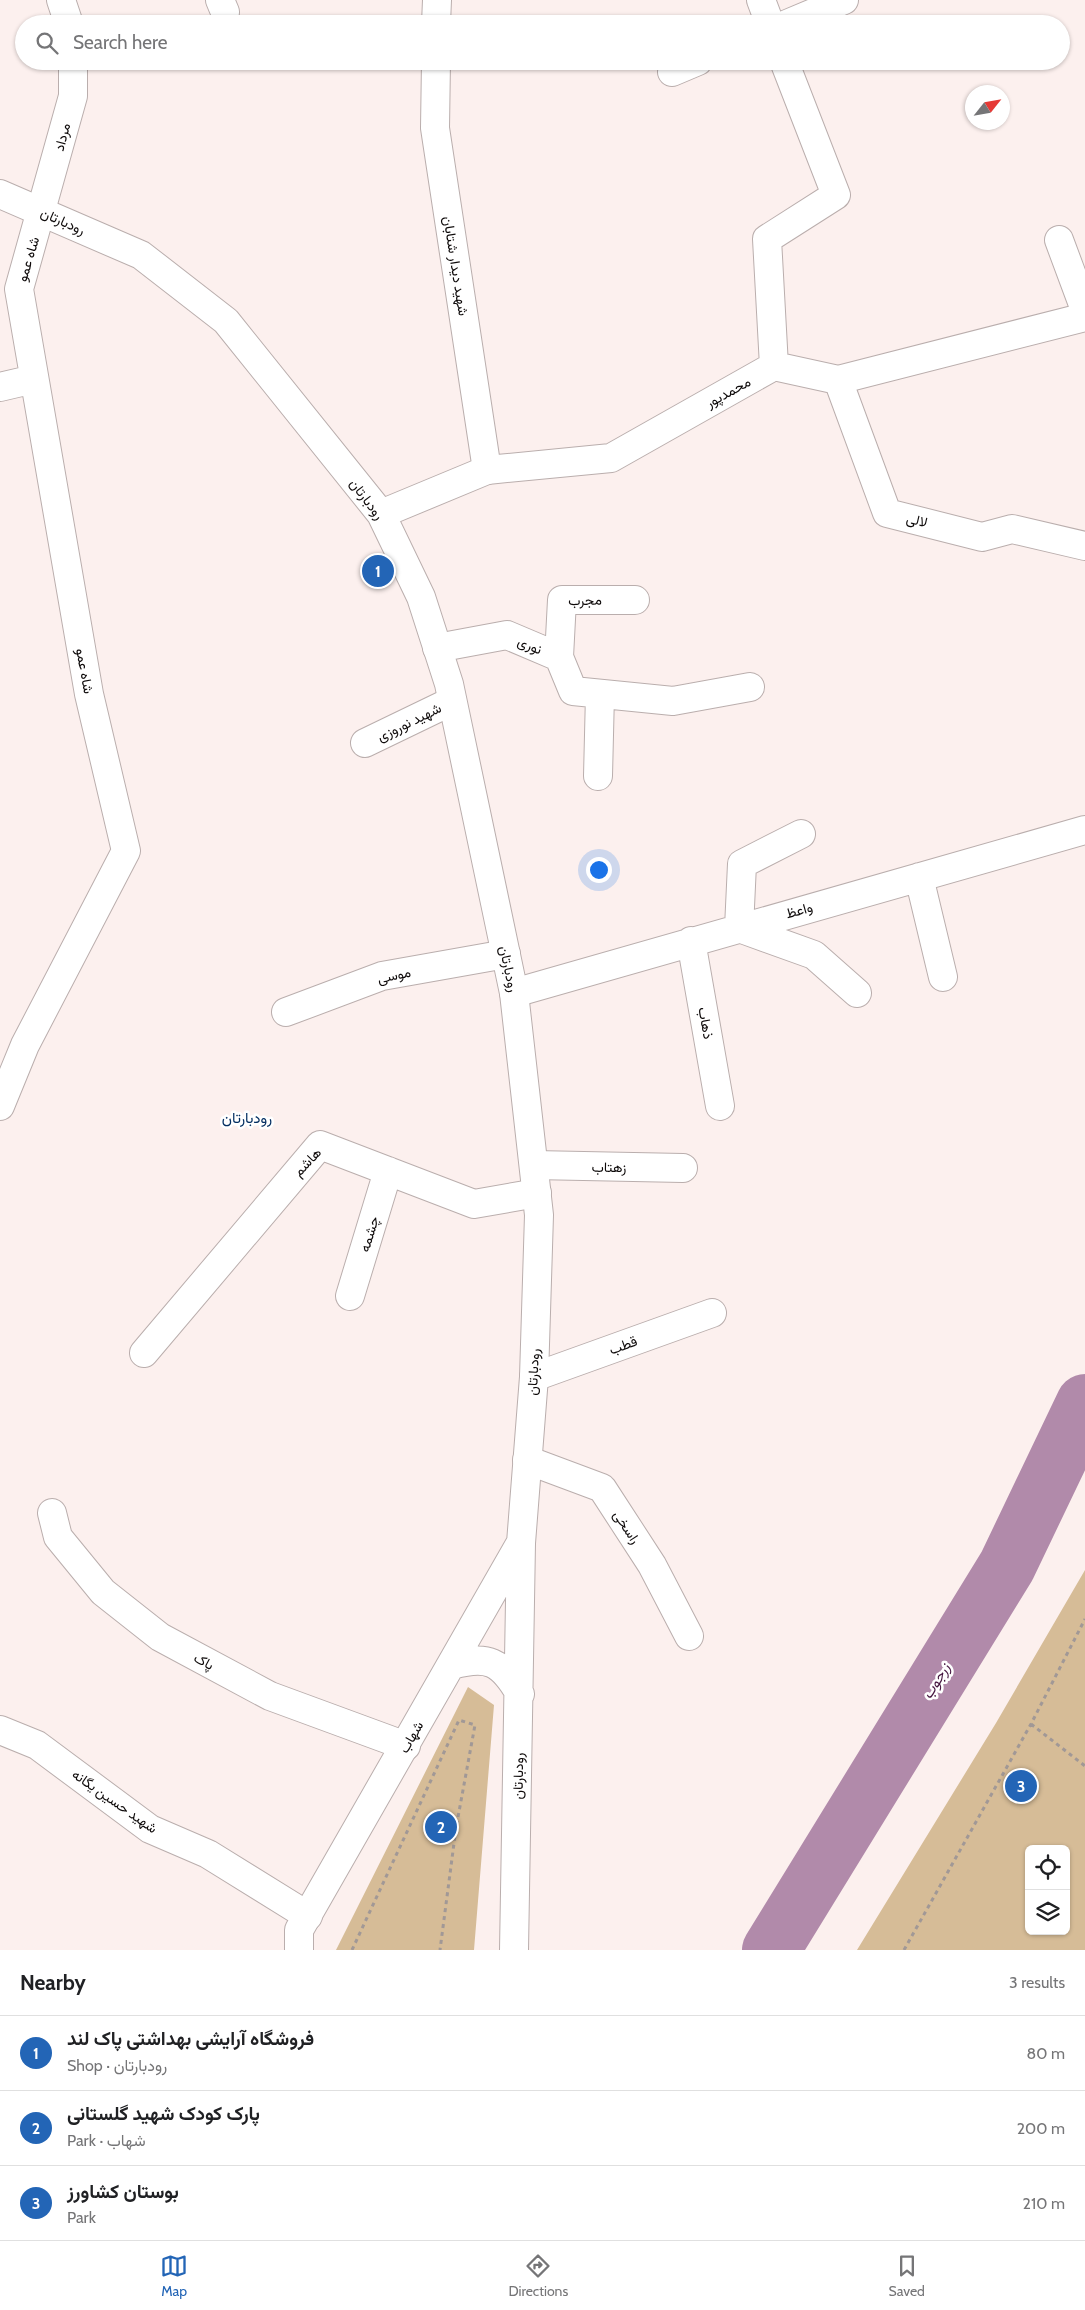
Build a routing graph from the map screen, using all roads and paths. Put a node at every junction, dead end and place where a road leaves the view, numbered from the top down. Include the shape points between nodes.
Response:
1 (61, 0) edge
2 (437, 0) edge
3 (761, 0) edge
4 (844, 0) edge
5 (66, 15) edge
6 (436, 15) edge
7 (767, 15) edge
8 (808, 15) edge
9 (73, 70) edge
10 (436, 70) edge
11 (677, 70) edge
12 (787, 70) edge
13 (672, 72) dead end
14 (0, 194) edge
15 (42, 212) junction
16 (1059, 240) dead end
17 (1085, 310) edge
18 (1085, 317) edge
19 (774, 366) junction
20 (34, 379) junction
21 (838, 380) junction
22 (0, 387) edge
23 (487, 470) junction
24 (381, 514) junction
25 (1085, 546) edge
26 (635, 600) dead end
27 (438, 648) junction
28 (559, 657) junction
29 (750, 687) dead end
30 (600, 694) junction
31 (452, 701) junction
32 (365, 743) dead end
33 (598, 776) dead end
34 (1085, 830) edge
35 (802, 834) dead end
36 (919, 877) junction
37 (739, 928) junction
38 (691, 941) junction
39 (506, 954) junction
40 (943, 977) dead end
41 (514, 993) junction
42 (858, 993) dead end
43 (286, 1012) dead end
44 (0, 1106) edge
45 (720, 1106) dead end
46 (534, 1166) junction
47 (683, 1168) dead end
48 (388, 1172) junction
49 (537, 1193) junction
50 (350, 1296) dead end
51 (712, 1313) dead end
52 (144, 1353) dead end
53 (534, 1377) junction
54 (527, 1460) junction
55 (52, 1513) dead end
56 (521, 1543) junction
57 (1085, 1619) edge
58 (689, 1636) dead end
59 (452, 1665) junction
60 (520, 1694) junction
61 (1032, 1724) junction
62 (0, 1730) edge
63 (406, 1746) junction
64 (1085, 1766) edge
65 (297, 1937) edge
66 (352, 1950) edge
67 (440, 1950) edge
68 (514, 1950) edge
69 (904, 1950) edge

1 - 5 street
2 - 6 street
3 - 7 street
4 - 8 street
9 - 15 street, مرداد via 73,96
10 - 23 street, شهید دیدار شتابان via 435,128
11 - 13 street
12 - 19 street via 836,195 767,240
14 - 15 street, رودبارتان
15 - 20 street, شاه عمو via 19,289
15 - 24 street, رودبارتان via 141,255 226,321
16 - 17 street
18 - 21 street
19 - 21 street
19 - 23 street, محمدپور via 611,458
20 - 22 street
20 - 44 street, شاه عمو via 89,694 126,851 25,1045
21 - 25 street, لالی via 886,513 982,536 1012,529
23 - 24 street, محمدپور
24 - 27 street, رودبارتان via 421,596
26 - 28 street, مجرب via 562,600
27 - 28 street, نوری via 507,635
27 - 31 street, رودبارتان
28 - 30 street, نوری via 573,691
29 - 30 street, نوری via 673,701
30 - 33 street
31 - 32 street, شهید نوروزی
31 - 39 street, رودبارتان
34 - 36 street, واعظ
35 - 37 street via 742,864
36 - 37 street, واعظ
36 - 40 street
37 - 38 street, واعظ
37 - 42 street via 814,955
38 - 41 street, واعظ
38 - 45 street, ذهاب
39 - 41 street, رودبارتان
39 - 43 street, موسی via 382,976
41 - 46 street, رودبارتان
46 - 47 street, زهتاب
46 - 49 street, رودبارتان
48 - 49 street, هاشم via 474,1204
48 - 50 street, چشمه
48 - 52 street, هاشم via 320,1145
49 - 53 street, رودبارتان
51 - 53 street, قطب
53 - 54 street, رودبارتان
54 - 56 street, رودبارتان
54 - 58 street, راسخی via 602,1488 652,1565
55 - 63 street, پاک via 58,1537 103,1592 160,1638 270,1696
56 - 59 street, شهاب
56 - 60 street, رودبارتان
57 - 61 path
59 - 60 street via 482,1660 498,1665
59 - 63 street, شهاب
60 - 68 street, رودبارتان
61 - 64 path
61 - 69 path
62 - 65 street, شهید حسین یگانه via 37,1745 150,1829 208,1854
63 - 65 street, شهاب
66 - 67 path via 459,1720 475,1725 456,1828

